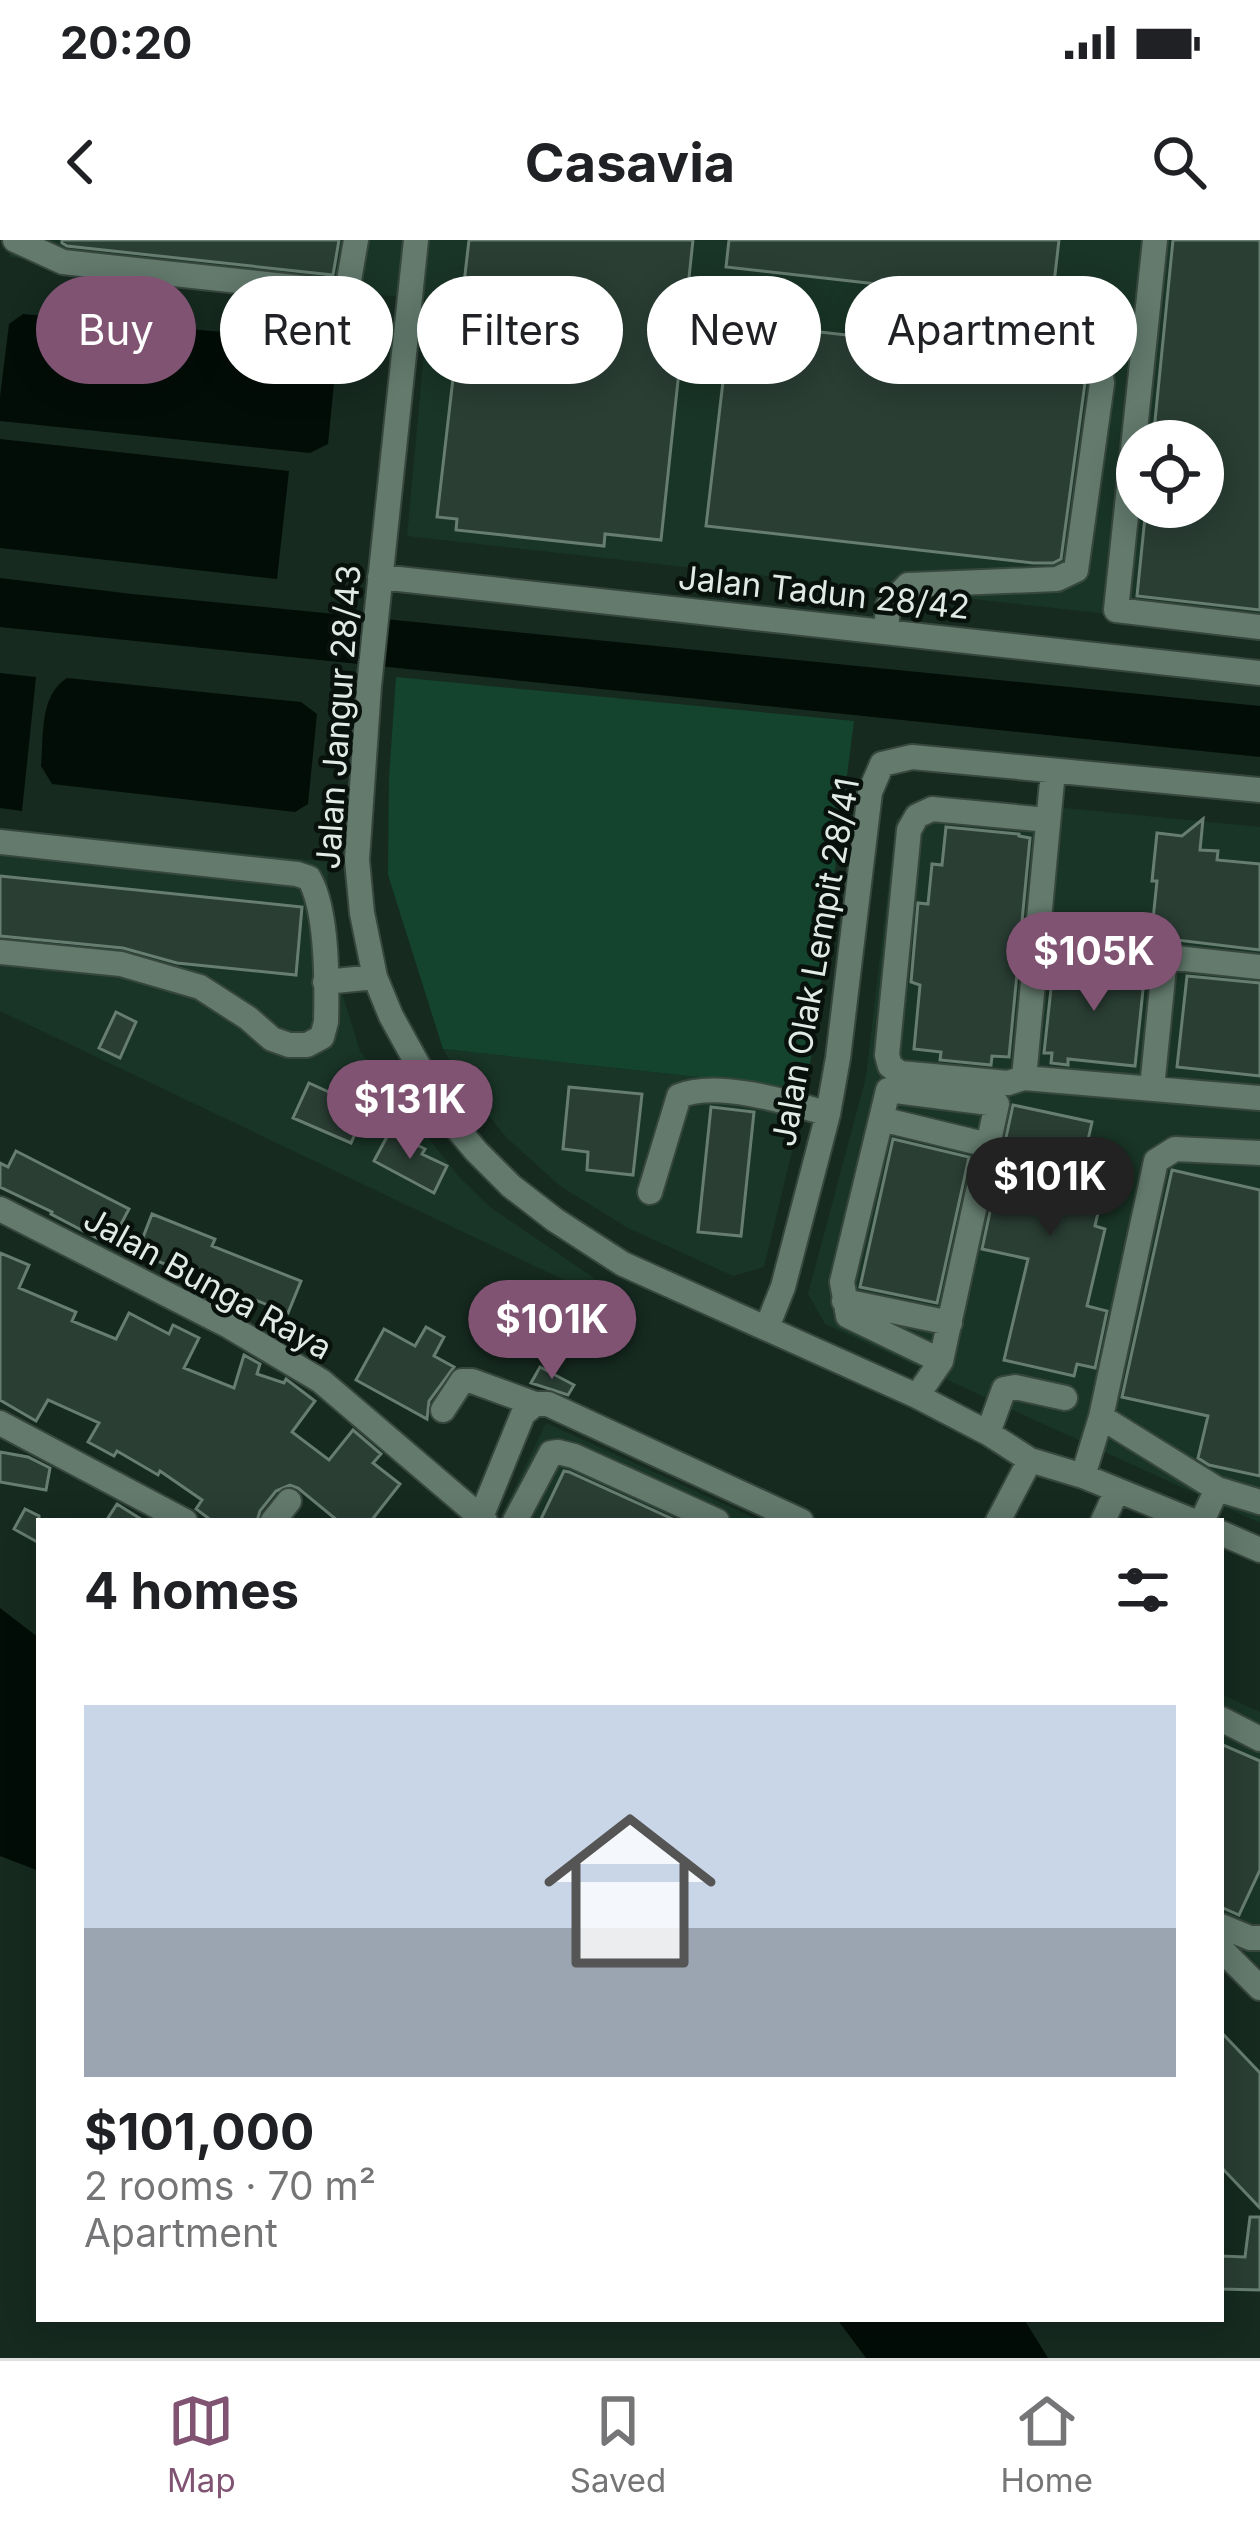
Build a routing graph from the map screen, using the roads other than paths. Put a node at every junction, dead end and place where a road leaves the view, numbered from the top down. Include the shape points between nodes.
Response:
1 (356, 240) edge
2 (416, 240) edge
3 (1155, 240) edge
4 (27, 242) edge
5 (1102, 384) edge
6 (379, 588) junction
7 (1260, 626) edge
8 (886, 632) junction
9 (1260, 673) edge
10 (1053, 771) junction
11 (1260, 790) edge
12 (1048, 820) junction
13 (0, 842) edge
14 (1036, 943) junction
15 (0, 952) edge
16 (1165, 957) junction
17 (1260, 967) edge
18 (375, 977) junction
19 (325, 982) junction
20 (1024, 1078) junction
21 (1153, 1088) junction
22 (1260, 1098) edge
23 (827, 1114) junction
24 (880, 1119) junction
25 (988, 1145) junction
26 (1260, 1153) edge
27 (650, 1192) dead end
28 (0, 1208) edge
29 (844, 1301) junction
30 (950, 1323) junction
31 (767, 1328) junction
32 (941, 1361) junction
33 (917, 1396) junction
34 (1065, 1398) dead end
35 (535, 1404) junction
36 (443, 1410) dead end
37 (1101, 1417) junction
38 (0, 1423) edge
39 (988, 1433) junction
40 (1030, 1460) junction
41 (1082, 1476) junction
42 (1217, 1489) junction
43 (1118, 1490) junction
44 (289, 1501) dead end
45 (1260, 1502) edge
46 (182, 1518) edge
47 (275, 1518) edge
48 (482, 1518) edge
49 (483, 1518) edge
50 (516, 1518) edge
51 (710, 1518) edge
52 (795, 1518) edge
53 (1000, 1518) edge
54 (1104, 1518) edge
55 (1185, 1518) edge
56 (1203, 1518) edge
57 (1224, 1534) edge
58 (1260, 1550) edge
59 (1224, 1721) edge
60 (1260, 1739) edge
61 (1224, 1927) edge
62 (1260, 1938) edge
63 (1224, 1952) edge
64 (1260, 1988) edge

1 - 4 street via 340,292 63,262
2 - 6 street, Jalan Jangur 28/43
3 - 7 street via 1116,610
5 - 8 street via 1076,570 1057,579 908,585 888,606
6 - 8 street, Jalan Tadun 28/42
6 - 18 street, Jalan Jangur 28/43 via 357,860
8 - 9 street, Jalan Tadun 28/42
10 - 11 street, Jalan Olak Lempit 28/41
10 - 12 street
10 - 23 street, Jalan Olak Lempit 28/41 via 912,758 883,764 870,792
12 - 14 street
12 - 20 street via 932,808 917,816 909,830 891,1010 887,1055 900,1073
13 - 19 street via 309,878 321,912
14 - 16 street
14 - 20 street
15 - 19 street via 121,964 200,987 289,1045 322,1037
16 - 17 street
16 - 21 street
18 - 19 street
18 - 31 street, Jalan Jangur 28/43 via 445,1114 511,1186 623,1264
20 - 21 street
21 - 22 street
23 - 27 street via 770,1097 695,1090 679,1096
23 - 31 street, Jalan Olak Lempit 28/41
24 - 25 street
24 - 25 street via 888,1090 997,1104
24 - 29 street
25 - 30 street
26 - 37 street via 1175,1149 1156,1161
28 - 48 street, Jalan Bunga Raya via 227,1324 321,1382
29 - 30 street
29 - 32 street via 848,1316
30 - 32 street
31 - 33 street, Jalan Jangur 28/43
32 - 33 street
33 - 39 street, Jalan Jangur 28/43
34 - 39 street via 1004,1390
35 - 36 street via 462,1382
35 - 49 street via 523,1414
35 - 52 street via 562,1409
37 - 41 street
37 - 42 street
38 - 46 street
39 - 40 street, Jalan Jangur 28/43
40 - 41 street, Jalan Jangur 28/43
40 - 53 street
41 - 43 street, Jalan Jangur 28/43
42 - 45 street
42 - 56 street
43 - 54 street
43 - 55 street, Jalan Jangur 28/43
44 - 47 street
50 - 51 street via 558,1451
57 - 58 street
59 - 60 street
61 - 62 street
63 - 64 street

